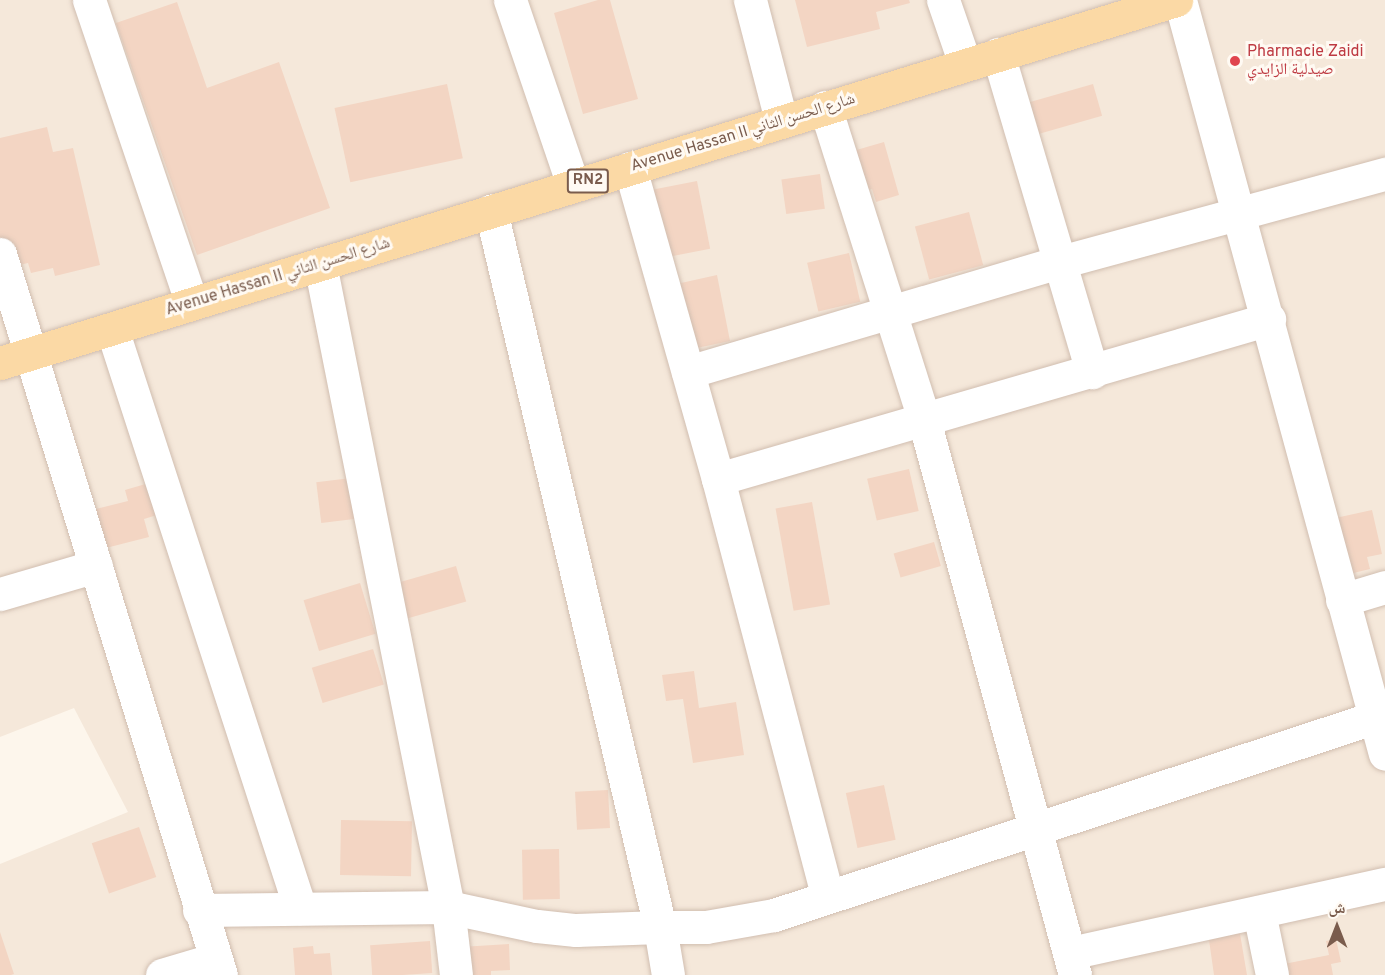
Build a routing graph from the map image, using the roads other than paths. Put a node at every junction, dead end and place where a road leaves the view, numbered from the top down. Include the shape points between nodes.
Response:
1 (89, 0) edge
2 (510, 0) edge
3 (750, 0) edge
4 (943, 0) edge
5 (1178, 0) edge
6 (1121, 7) edge
7 (998, 54) junction
8 (965, 64) junction
9 (825, 107) junction
10 (781, 120) junction
11 (630, 168) junction
12 (1385, 174) edge
13 (573, 186) junction
14 (491, 211) junction
15 (1239, 214) junction
16 (0, 254) edge
17 (1060, 262) junction
18 (320, 264) junction
19 (191, 303) junction
20 (891, 312) junction
21 (1269, 319) junction
22 (112, 329) junction
23 (32, 353) junction
24 (0, 363) edge
25 (688, 372) junction
26 (1092, 372) junction
27 (924, 420) junction
28 (718, 479) junction
29 (96, 566) junction
30 (1385, 587) edge
31 (0, 594) edge
32 (1342, 600) junction
33 (1380, 715) edge
34 (1385, 754) edge
35 (1037, 830) junction
36 (1385, 884) edge
37 (827, 895) junction
38 (448, 907) junction
39 (300, 908) junction
40 (199, 910) junction
41 (1259, 912) junction
42 (660, 927) junction
43 (1073, 964) edge
44 (218, 967) edge
45 (162, 975) edge
46 (456, 975) edge
47 (668, 975) edge
48 (1272, 975) edge

1 - 19 street
2 - 13 street
3 - 10 street
4 - 8 street
5 - 6 main road, Avenue Hassan II شارع الحسن الثاني / RN2
5 - 15 street
6 - 7 main road, Avenue Hassan II شارع الحسن الثاني / RN2
7 - 8 main road, Avenue Hassan II شارع الحسن الثاني / RN2
7 - 17 street
8 - 9 main road, Avenue Hassan II شارع الحسن الثاني / RN2
9 - 10 main road, Avenue Hassan II شارع الحسن الثاني / RN2
9 - 20 street
10 - 11 main road, Avenue Hassan II شارع الحسن الثاني / RN2
11 - 13 main road, Avenue Hassan II شارع الحسن الثاني / RN2
11 - 25 street
12 - 15 street
13 - 14 main road, Avenue Hassan II شارع الحسن الثاني / RN2
14 - 18 main road, Avenue Hassan II شارع الحسن الثاني / RN2
14 - 42 street
15 - 17 street
15 - 21 street
16 - 23 street
17 - 20 street
17 - 26 street
18 - 19 main road, Avenue Hassan II شارع الحسن الثاني / RN2
18 - 38 street
19 - 22 main road, Avenue Hassan II شارع الحسن الثاني / RN2
20 - 25 street
20 - 27 street
21 - 26 street
21 - 32 street
22 - 23 main road, Avenue Hassan II شارع الحسن الثاني / RN2
22 - 39 street
23 - 24 main road, Avenue Hassan II شارع الحسن الثاني / RN2
23 - 29 street
25 - 28 street
26 - 27 street
27 - 28 street
27 - 35 street
28 - 37 street
29 - 31 street
29 - 40 street
30 - 32 street
32 - 33 street
33 - 34 street
33 - 35 street
35 - 37 street
35 - 43 street
36 - 41 street
37 - 42 street via 739,924
38 - 39 street
38 - 42 street via 576,930
38 - 46 street
39 - 40 street
40 - 44 street
41 - 43 street
41 - 48 street
42 - 47 street
44 - 45 street

